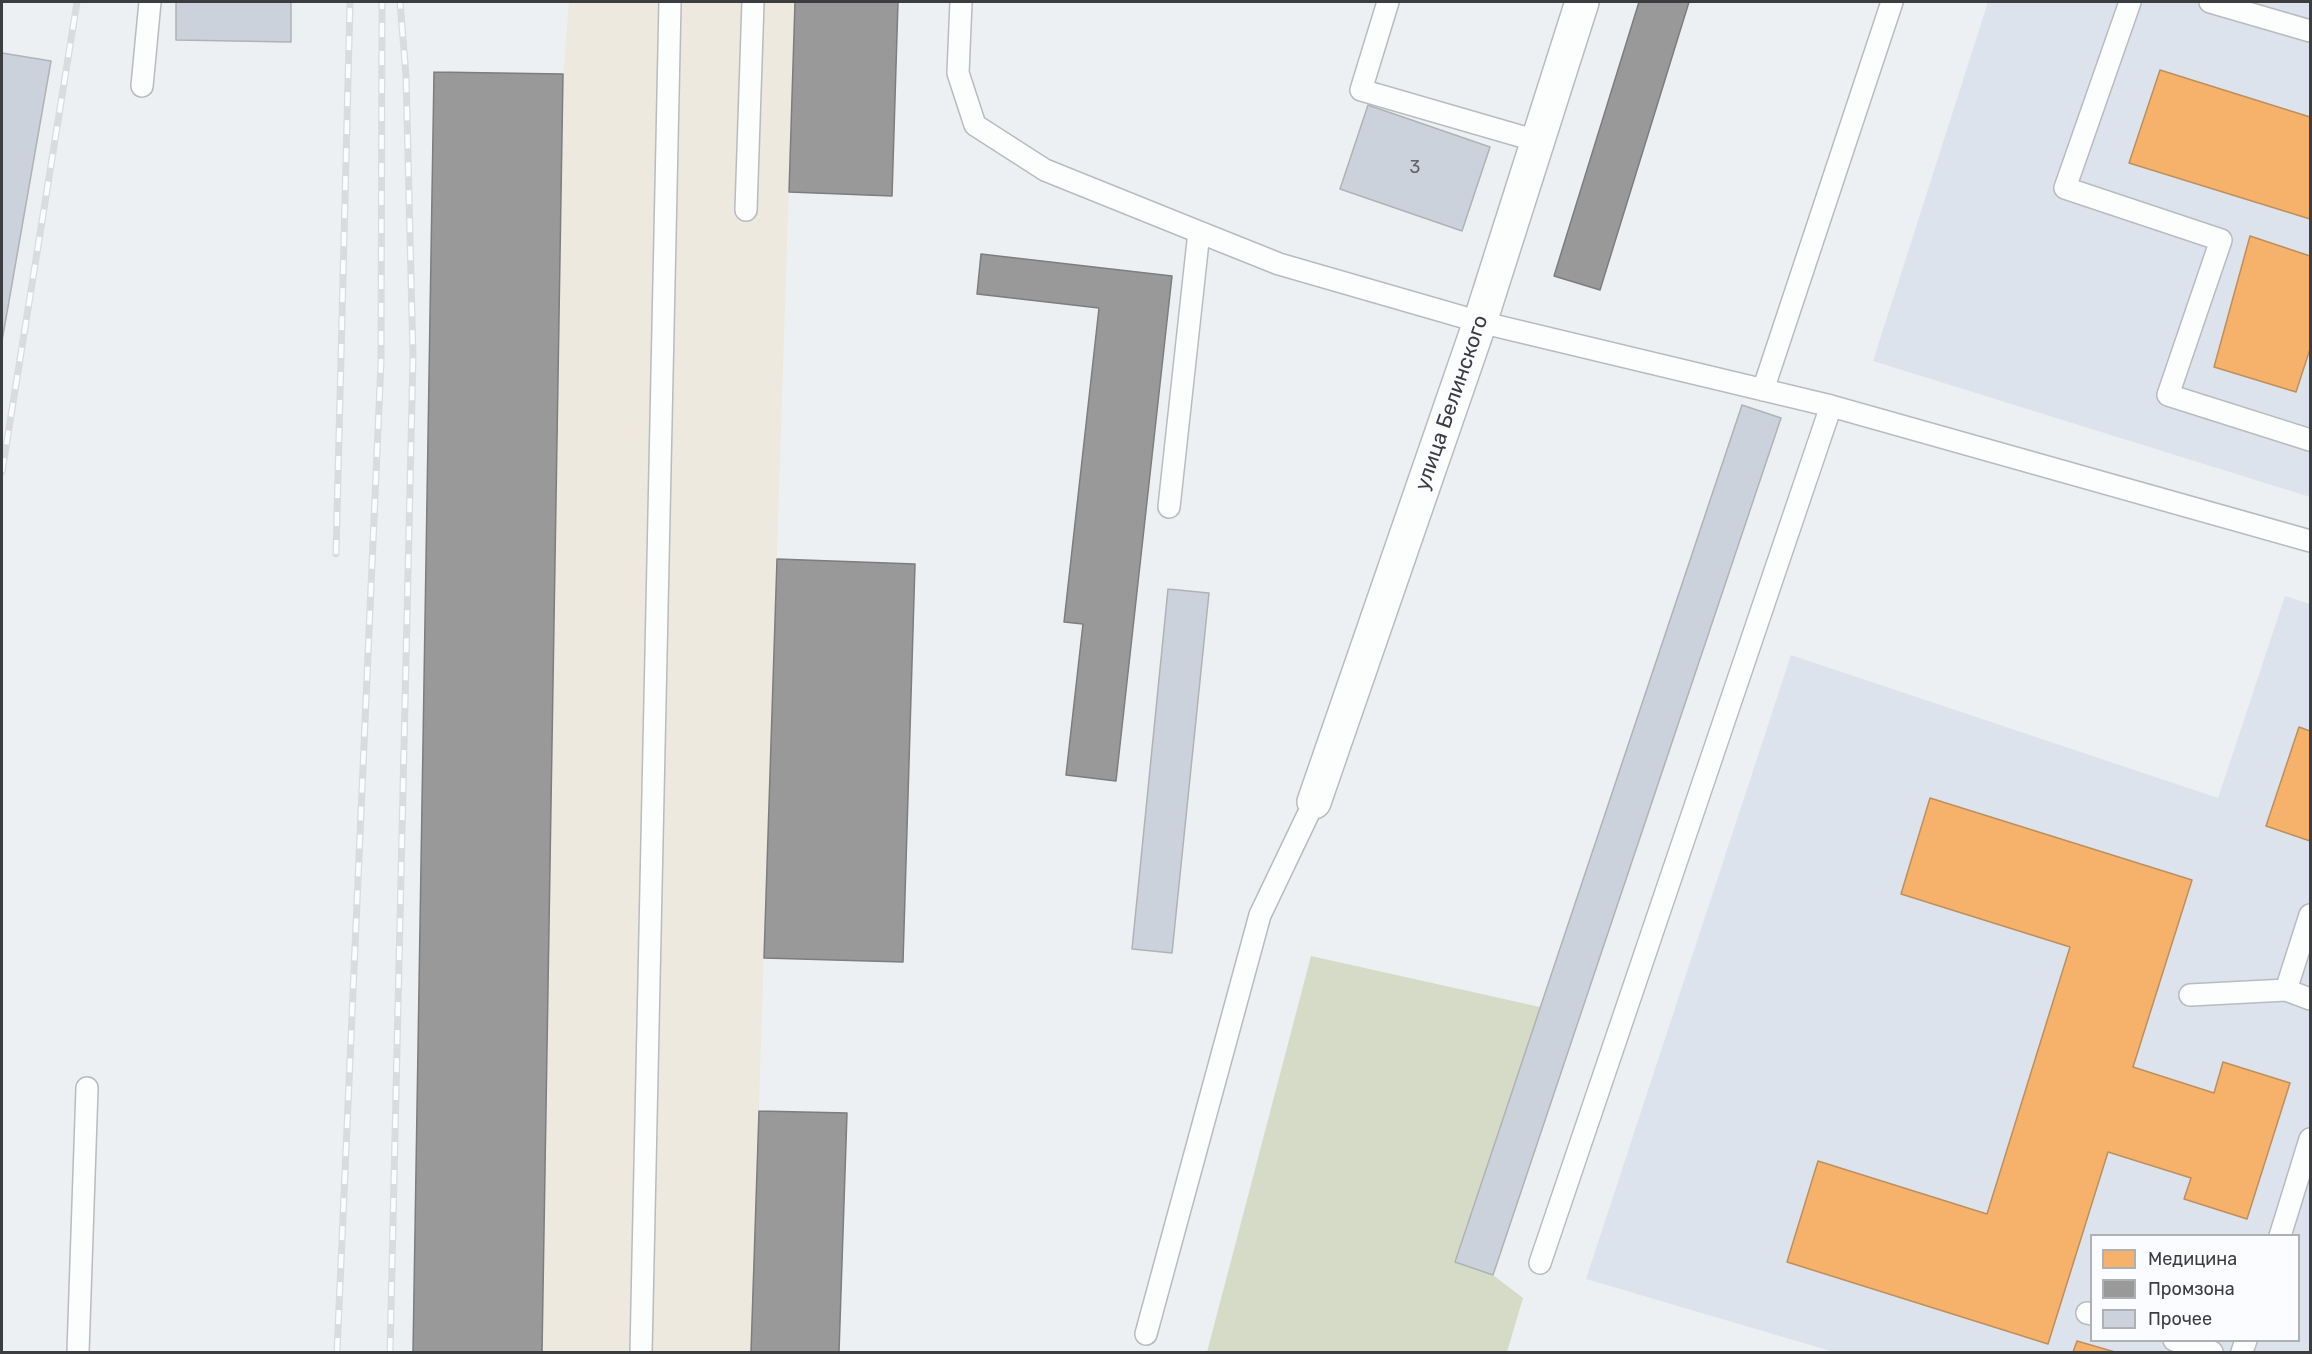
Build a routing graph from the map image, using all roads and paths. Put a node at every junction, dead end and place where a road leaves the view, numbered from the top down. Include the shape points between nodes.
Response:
1 (150, 2) edge
2 (670, 2) edge
3 (753, 2) edge
4 (961, 2) edge
5 (1388, 2) edge
6 (1581, 2) edge
7 (1892, 2) edge
8 (2130, 2) edge
9 (2210, 2) edge
10 (2310, 31) edge
11 (142, 86) dead end
12 (1537, 141) junction
13 (746, 210) dead end
14 (1199, 232) junction
15 (1480, 322) junction
16 (1763, 390) junction
17 (1831, 405) junction
18 (2310, 440) edge
19 (1169, 507) dead end
20 (2309, 537) edge
21 (1314, 802) joint
22 (2310, 915) edge
23 (2286, 990) junction
24 (2190, 995) dead end
25 (2310, 999) edge
26 (87, 1088) dead end
27 (2310, 1139) edge
28 (2281, 1234) edge
29 (1540, 1263) dead end
30 (1146, 1334) dead end
31 (2177, 1342) edge
32 (78, 1353) edge
33 (641, 1353) edge
34 (2212, 1353) edge

1 - 11 lane
2 - 33 lane
3 - 13 lane
4 - 14 lane via 958,73 975,125 1045,170
5 - 12 lane via 1361,90
6 - 12 street, улица Белинского
7 - 16 lane
8 - 18 lane via 2065,188 2222,240 2168,395
9 - 10 lane
12 - 15 street, улица Белинского
14 - 15 lane via 1278,264
14 - 19 lane
15 - 16 lane
15 - 21 street, улица Белинского
16 - 17 lane
17 - 20 lane
17 - 29 lane
21 - 30 lane via 1260,915
22 - 23 lane
23 - 24 lane
23 - 25 lane
26 - 32 lane
27 - 28 lane
31 - 34 lane

